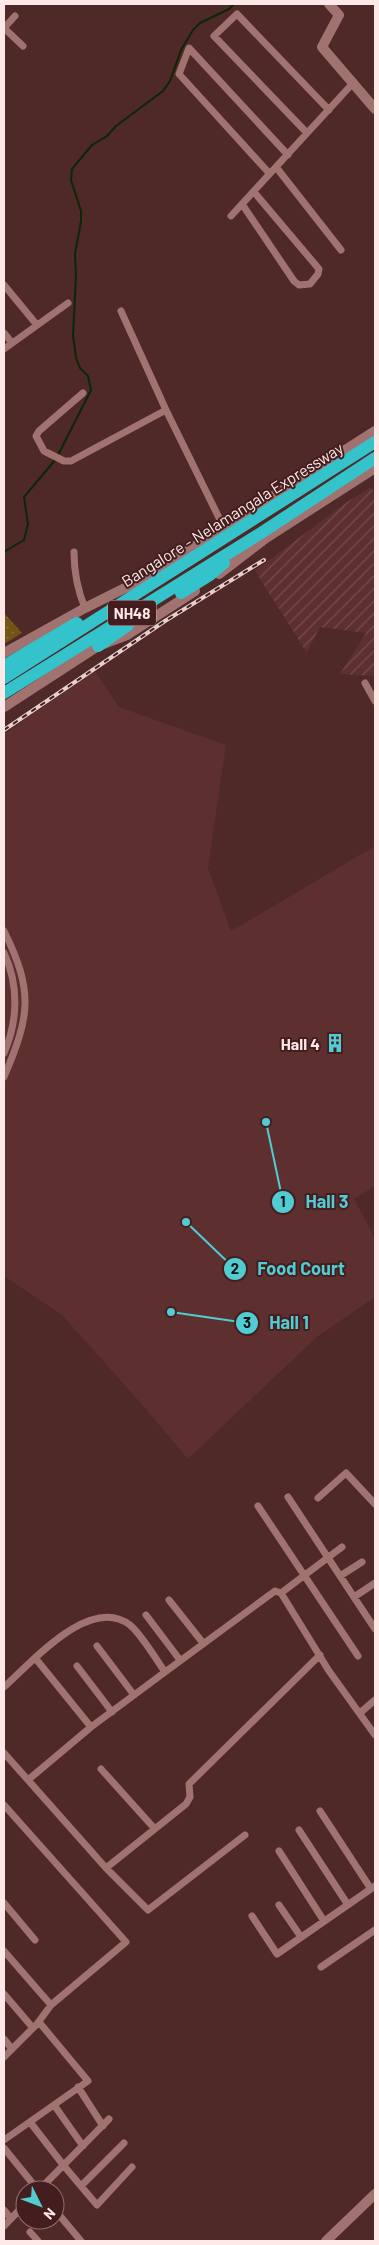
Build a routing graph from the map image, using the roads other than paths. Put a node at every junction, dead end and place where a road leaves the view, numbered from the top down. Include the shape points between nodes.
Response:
1 (329, 4) edge
2 (15, 16) dead end
3 (4, 28) edge
4 (23, 46) dead end
5 (354, 82) junction
6 (375, 108) edge
7 (329, 110) junction
8 (308, 133) junction
9 (288, 155) junction
10 (276, 167) junction
11 (269, 174) junction
12 (254, 192) junction
13 (242, 204) junction
14 (231, 216) dead end
15 (341, 250) dead end
16 (4, 285) edge
17 (68, 303) dead end
18 (121, 311) dead end
19 (38, 325) junction
20 (4, 333) edge
21 (12, 343) junction
22 (4, 349) edge
23 (83, 393) dead end
24 (166, 410) junction
25 (375, 431) edge
26 (375, 442) edge
27 (375, 458) edge
28 (375, 468) edge
29 (224, 528) junction
30 (261, 533) junction
31 (74, 552) dead end
32 (117, 606) junction
33 (85, 608) junction
34 (98, 646) junction
35 (4, 653) edge
36 (4, 666) edge
37 (4, 678) edge
38 (365, 683) dead end
39 (4, 693) edge
40 (375, 701) edge
41 (4, 707) edge
42 (4, 931) edge
43 (4, 953) edge
44 (4, 1054) edge
45 (4, 1077) edge
46 (288, 1497) dead end
47 (318, 1498) dead end
48 (375, 1504) edge
49 (258, 1506) dead end
50 (342, 1547) dead end
51 (328, 1557) junction
52 (362, 1562) dead end
53 (304, 1575) junction
54 (340, 1576) junction
55 (375, 1583) edge
56 (281, 1593) junction
57 (354, 1597) junction
58 (169, 1600) dead end
59 (146, 1615) dead end
60 (375, 1629) edge
61 (203, 1643) junction
62 (97, 1646) dead end
63 (320, 1655) junction
64 (358, 1656) dead end
65 (36, 1659) junction
66 (180, 1660) junction
67 (77, 1666) dead end
68 (165, 1672) junction
69 (4, 1687) edge
70 (134, 1695) junction
71 (375, 1700) edge
72 (112, 1712) junction
73 (361, 1712) junction
74 (92, 1727) junction
75 (375, 1735) edge
76 (4, 1753) edge
77 (101, 1769) dead end
78 (28, 1780) junction
79 (4, 1805) edge
80 (320, 1811) dead end
81 (154, 1828) junction
82 (299, 1830) dead end
83 (245, 1835) dead end
84 (278, 1851) dead end
85 (106, 1868) junction
86 (373, 1887) edge
87 (4, 1903) edge
88 (279, 1905) dead end
89 (348, 1905) junction
90 (252, 1916) dead end
91 (324, 1921) junction
92 (375, 1930) edge
93 (301, 1937) junction
94 (35, 1940) dead end
95 (4, 1951) edge
96 (321, 1967) dead end
97 (4, 1994) edge
98 (51, 2005) junction
99 (39, 2022) junction
100 (33, 2028) junction
101 (4, 2039) edge
102 (12, 2049) junction
103 (4, 2057) edge
104 (78, 2087) junction
105 (54, 2105) junction
106 (109, 2119) dead end
107 (30, 2122) junction
108 (103, 2126) junction
109 (4, 2140) edge
110 (124, 2143) dead end
111 (83, 2146) junction
112 (4, 2148) edge
113 (64, 2166) junction
114 (132, 2167) dead end
115 (31, 2180) edge
116 (49, 2180) edge
117 (81, 2186) junction
118 (375, 2194) edge
119 (4, 2210) edge
120 (15, 2215) edge
121 (11, 2219) junction
122 (65, 2222) edge
123 (4, 2226) edge
124 (30, 2232) dead end
125 (38, 2241) edge
126 (80, 2241) edge
127 (326, 2241) edge

1 - 5 street via 339,15 322,47
2 - 3 street
3 - 4 street
5 - 6 street
5 - 7 street
7 - 8 street
7 - 8 street via 237,14 214,36
8 - 9 street
9 - 10 street
9 - 11 street via 189,48 179,74
10 - 11 street
10 - 15 street
11 - 12 street
12 - 13 street
12 - 13 street via 319,268 314,280 305,286 294,281
13 - 14 street
16 - 19 street
17 - 19 street
18 - 24 street
19 - 21 street
20 - 21 street
21 - 22 street
23 - 24 street via 36,436 44,451 57,458 71,461
24 - 29 street
25 - 29 street
26 - 32 highway, Bangalore - Nelamangala Expressway / NH48
27 - 30 highway, Bangalore - Nelamangala Expressway / NH48
28 - 34 street via 266,538 182,600 127,635
29 - 33 street via 145,578
30 - 34 highway via 210,575
30 - 39 highway, Bangalore - Nelamangala Expressway / NH48
31 - 33 street via 74,572
32 - 36 highway via 58,633
32 - 37 highway, Bangalore - Nelamangala Expressway / NH48
33 - 35 street
34 - 41 street
38 - 40 street
42 - 45 street via 18,961 26,993 24,1022
43 - 44 street via 16,993 14,1019
46 - 51 street
47 - 48 street via 346,1473
49 - 53 street
50 - 51 street
51 - 53 street
51 - 54 street
52 - 54 street
53 - 56 street
53 - 64 street
54 - 57 street
55 - 57 street
56 - 61 street via 275,1591 268,1595
56 - 63 street
57 - 60 street
58 - 61 street
59 - 66 street
61 - 66 street
62 - 70 street
63 - 73 street
63 - 81 street via 189,1784 190,1797 186,1804
65 - 68 street via 66,1632 94,1618 108,1618 129,1625
65 - 69 street
65 - 74 street
66 - 68 street
67 - 72 street
68 - 70 street
70 - 72 street
71 - 73 street
72 - 74 street
73 - 75 street
74 - 78 street
76 - 78 street
77 - 81 street
78 - 85 street
79 - 98 street via 126,1942
80 - 86 street
81 - 85 street
82 - 89 street
83 - 85 street via 148,1910
84 - 91 street
86 - 89 street
87 - 94 street
88 - 93 street
89 - 91 street
90 - 93 street via 277,1954
91 - 93 street
92 - 96 street
95 - 98 street
97 - 100 street
98 - 99 street
99 - 100 street
99 - 104 street via 88,2080
100 - 102 street
101 - 102 street
102 - 103 street
104 - 105 street
104 - 108 street
105 - 107 street
105 - 111 street
106 - 108 street
107 - 109 street
107 - 113 street
108 - 111 street
110 - 117 street
111 - 113 street
112 - 115 street
113 - 116 street
113 - 117 street
114 - 117 street via 97,2205
118 - 127 street
119 - 121 street
120 - 121 street
121 - 123 street
122 - 126 street
124 - 125 street

